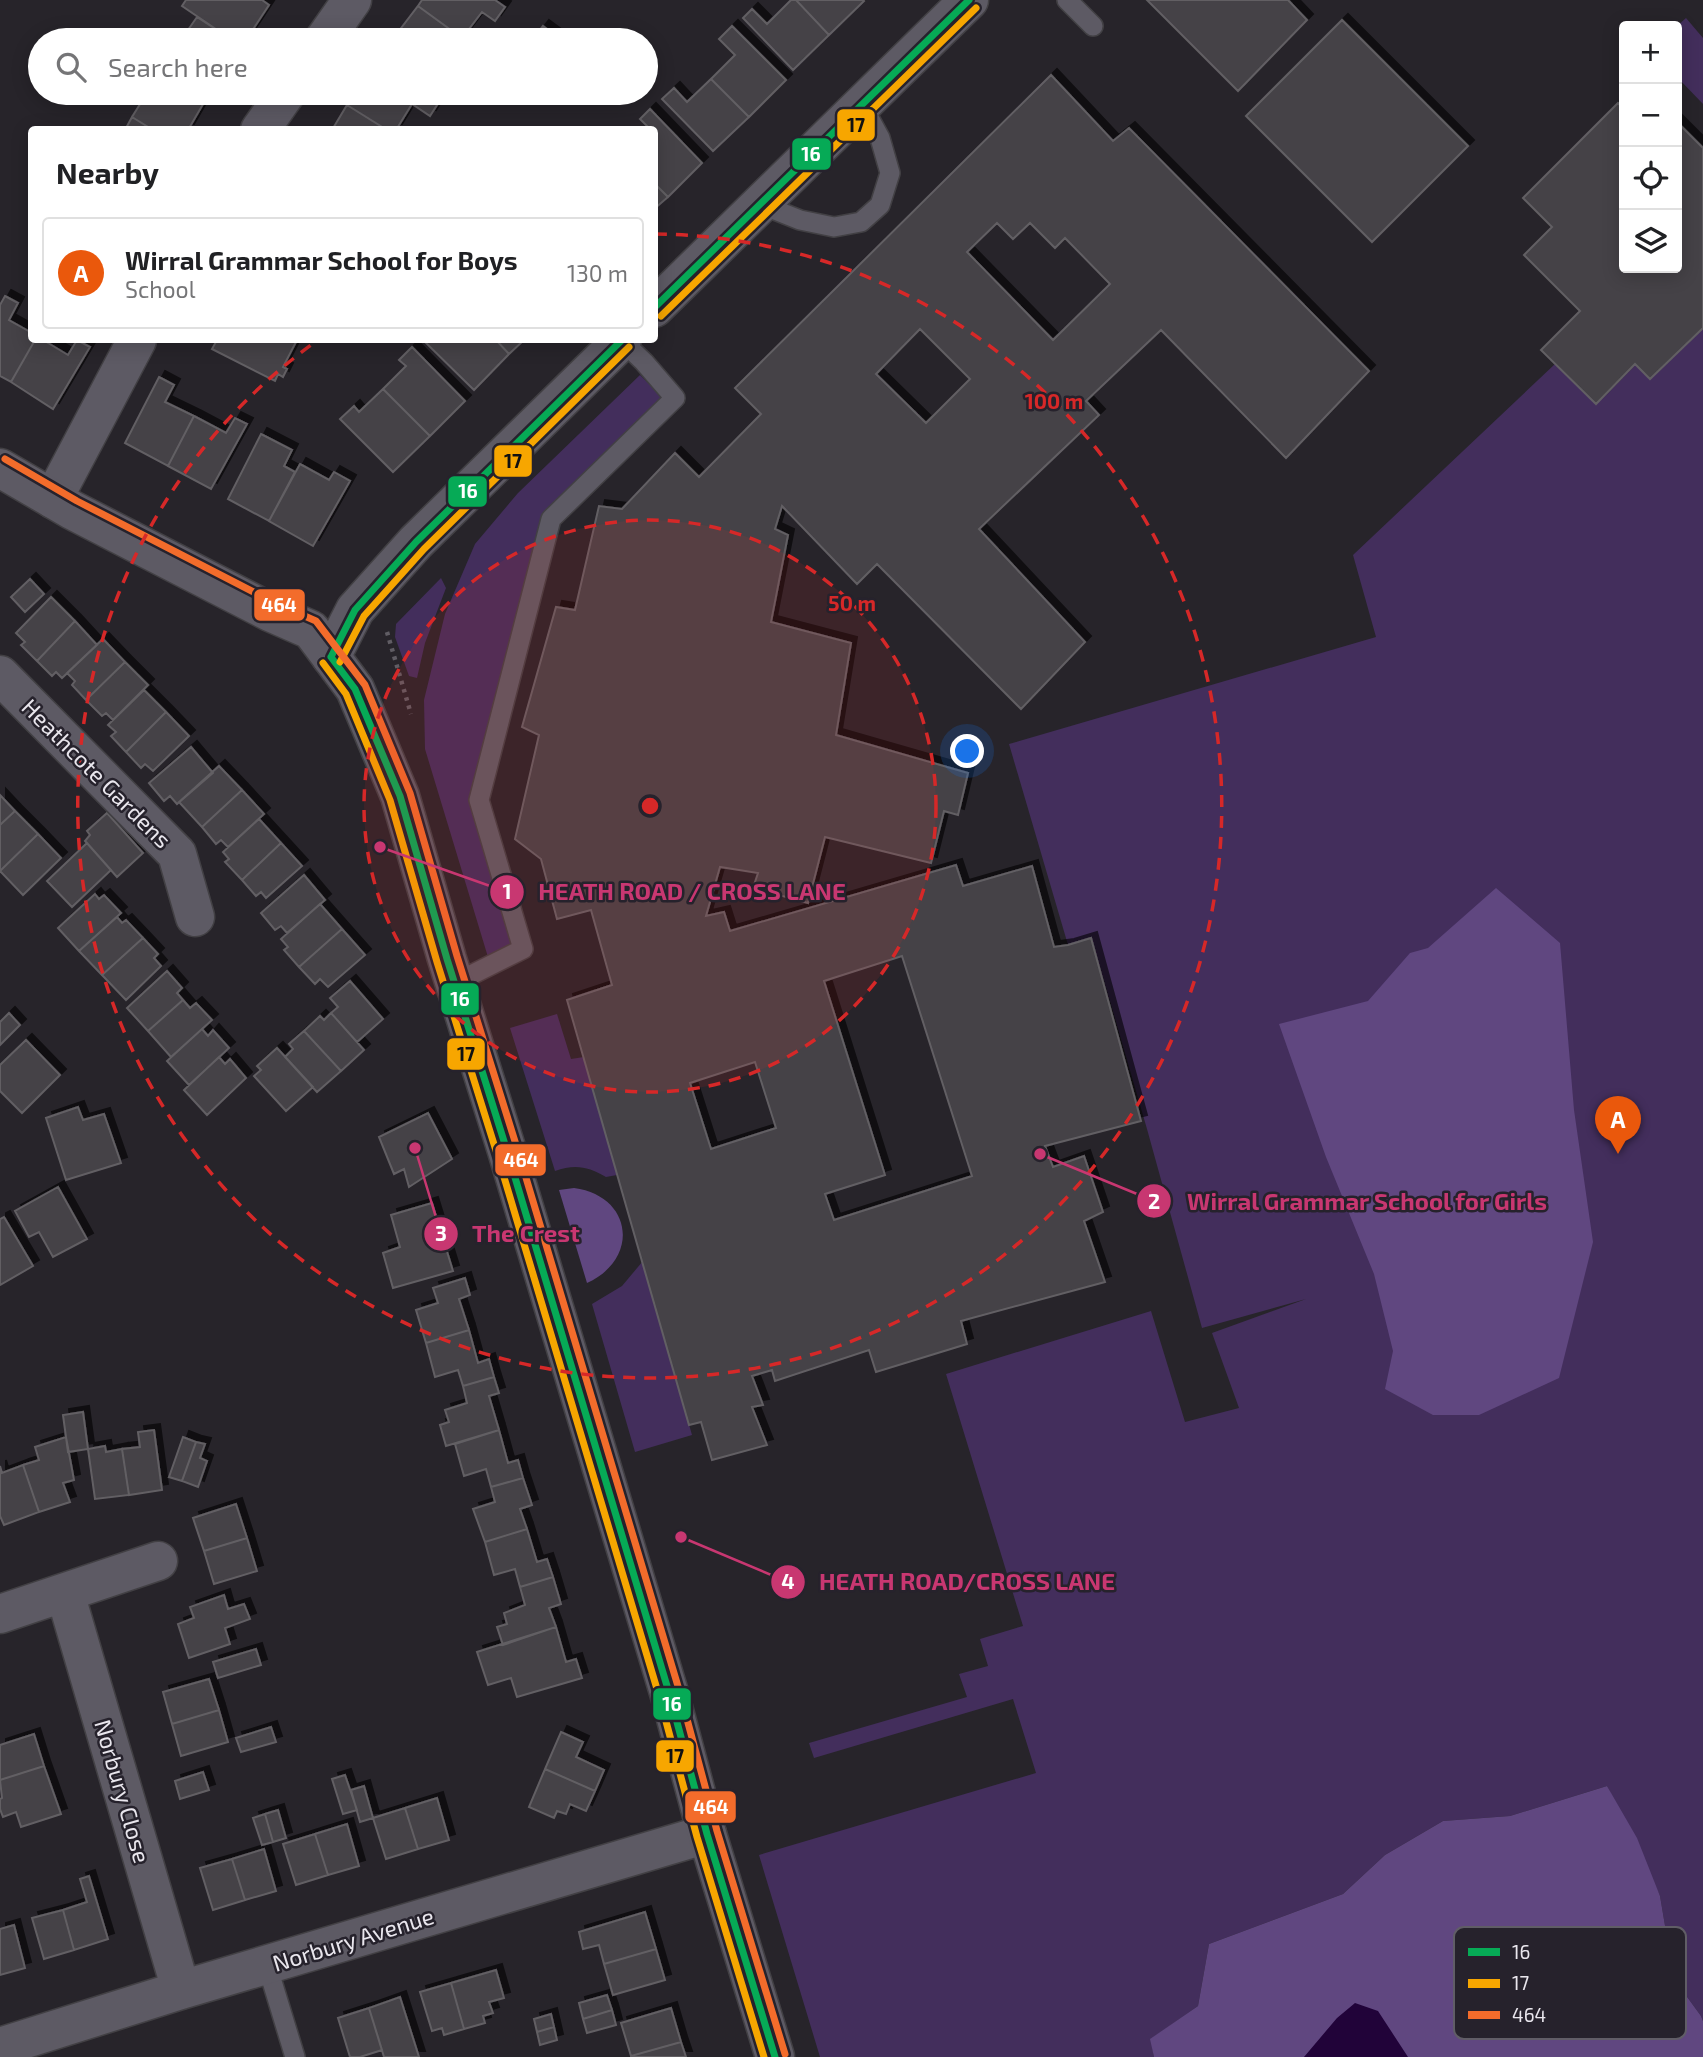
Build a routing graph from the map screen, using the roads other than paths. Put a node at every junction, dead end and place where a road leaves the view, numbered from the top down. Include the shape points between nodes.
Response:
1 (352, 0) edge
2 (969, 0) edge
3 (1067, 0) edge
4 (1093, 26) dead end
5 (332, 28) edge
6 (278, 105) edge
7 (862, 105) junction
8 (263, 126) edge
9 (760, 204) junction
10 (658, 304) edge
11 (136, 343) edge
12 (619, 343) edge
13 (625, 343) edge
14 (3, 478) edge
15 (53, 499) junction
16 (331, 657) junction
17 (0, 675) edge
18 (195, 917) dead end
19 (455, 983) junction
20 (158, 1561) dead end
21 (65, 1592) junction
22 (0, 1614) edge
23 (707, 1834) junction
24 (267, 1965) junction
25 (181, 1990) junction
26 (0, 2046) edge
27 (295, 2057) edge
28 (775, 2057) edge

1 - 5 street
2 - 7 street
3 - 4 lane
6 - 8 street
7 - 9 street
7 - 9 lane via 880,138 890,173 880,205 861,222 834,227
9 - 10 street
11 - 15 street
12 - 16 street via 416,542 355,610
13 - 19 lane via 676,398 551,519 478,800 523,949
14 - 15 street
15 - 16 street via 311,630
16 - 19 street via 355,689 400,796
17 - 18 street, Heathcote Gardens via 177,854
19 - 23 street
20 - 21 street
21 - 22 street
21 - 25 street, Norbury Close
23 - 24 street, Norbury Avenue
23 - 28 street
24 - 25 street, Norbury Avenue
24 - 27 lane
25 - 26 street, Norbury Avenue

